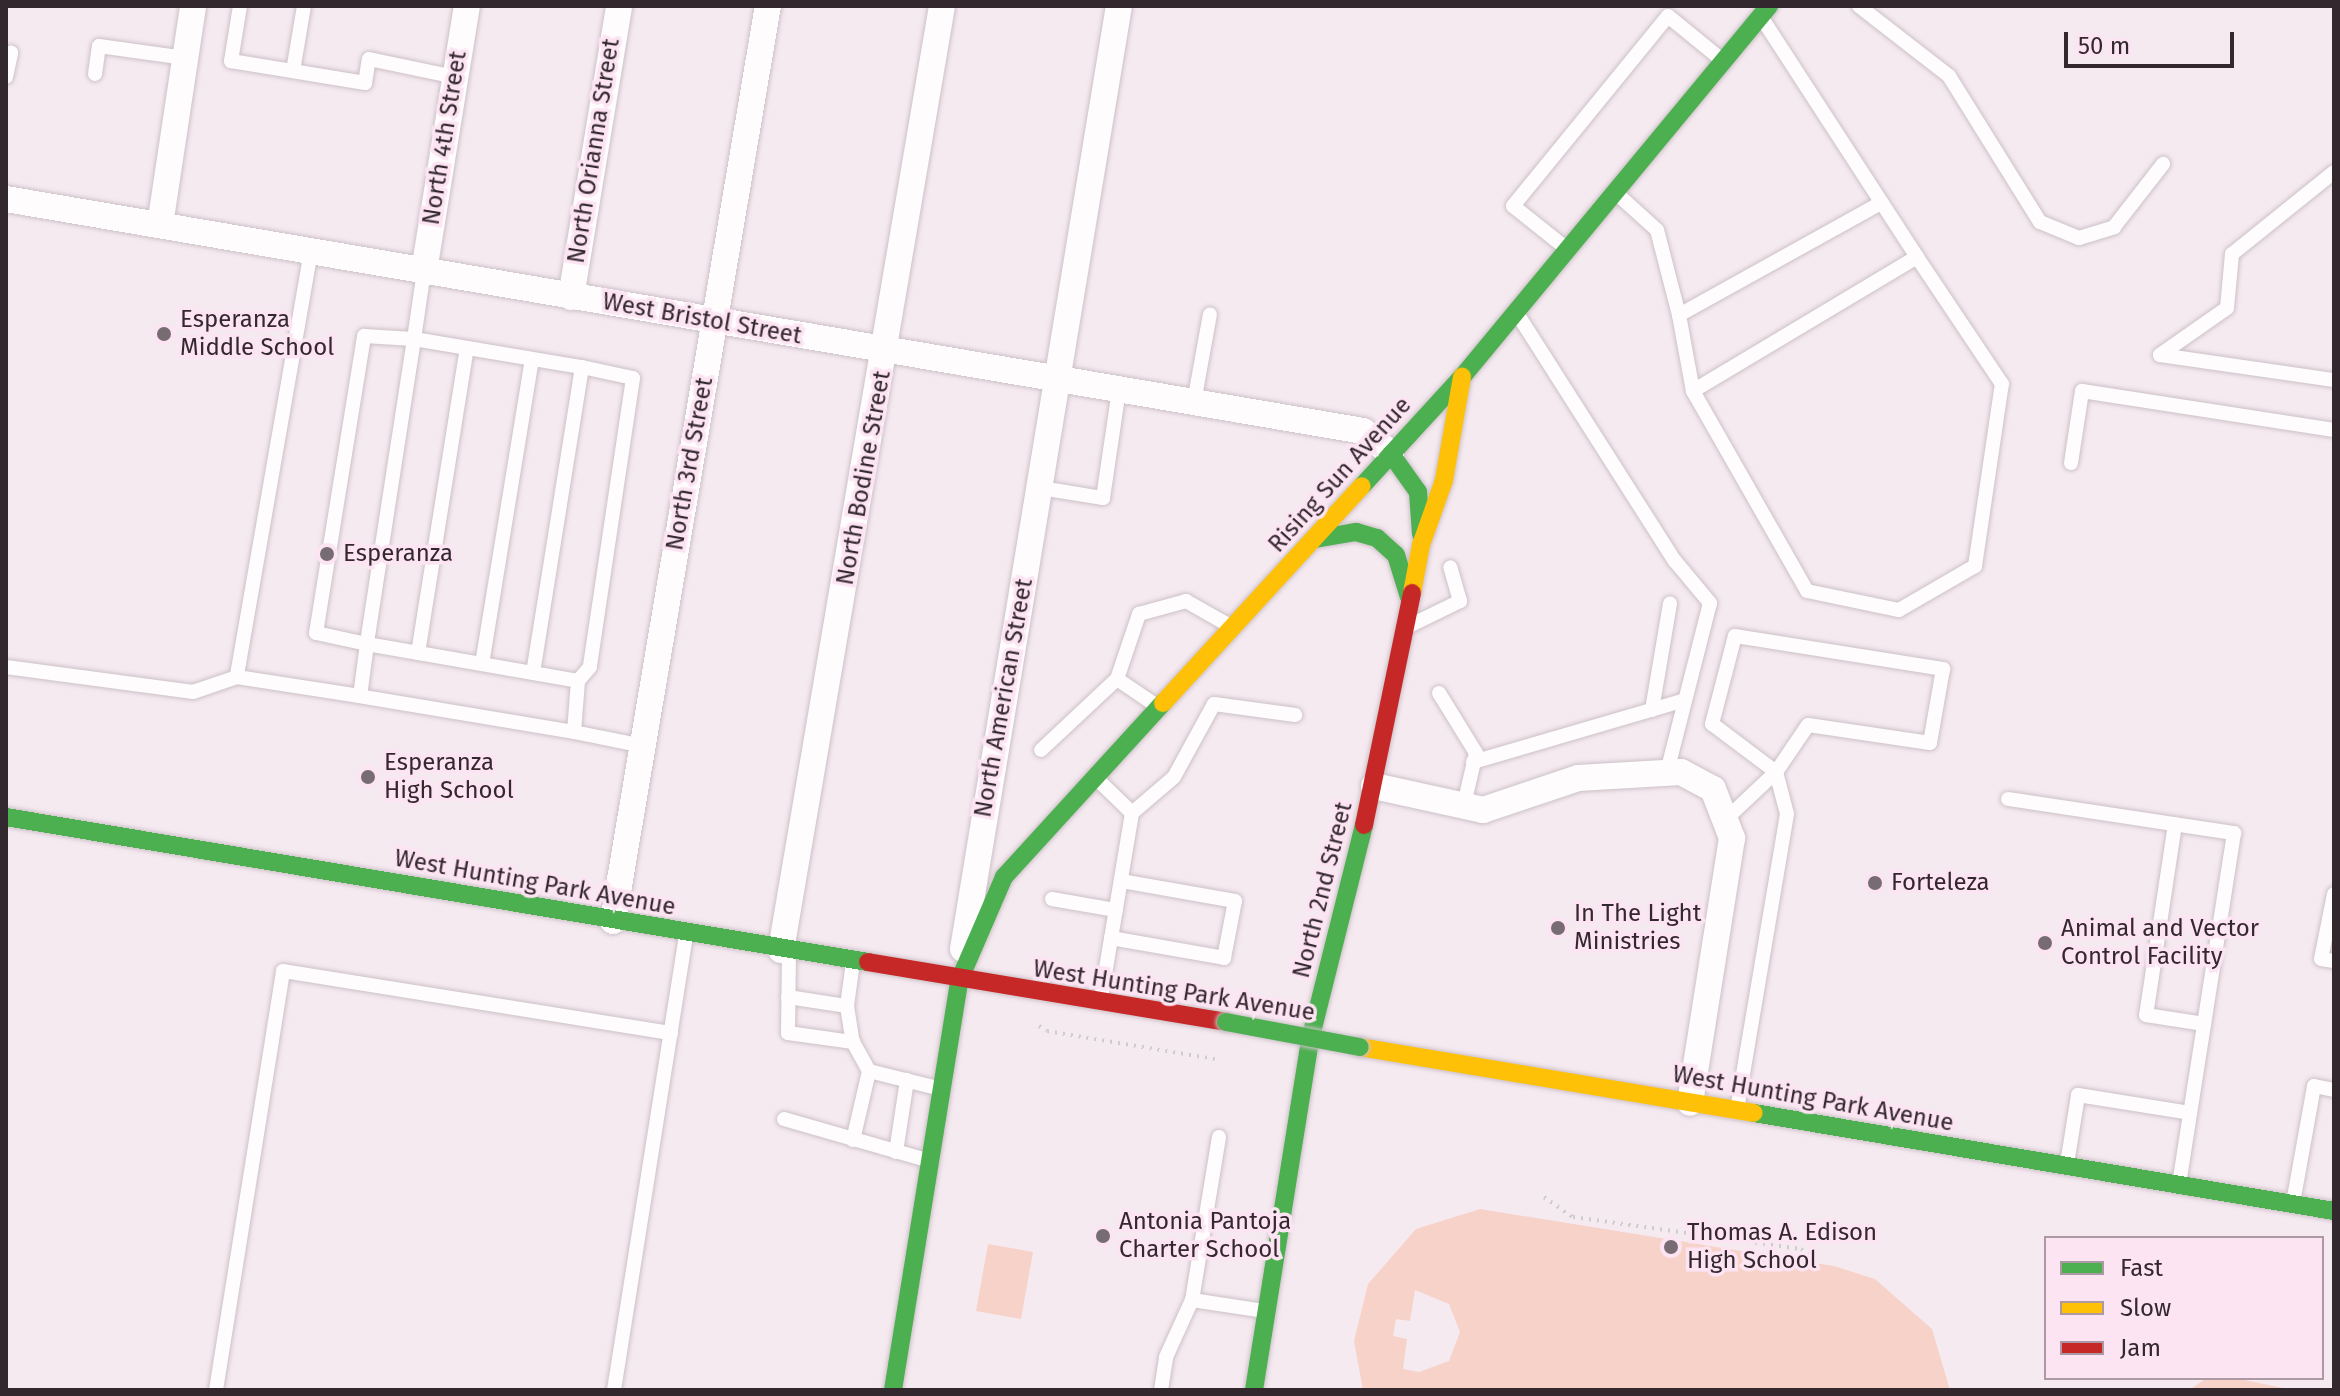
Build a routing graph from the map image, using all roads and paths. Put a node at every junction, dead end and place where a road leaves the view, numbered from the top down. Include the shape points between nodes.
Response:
1 (193, 6) edge
2 (240, 6) edge
3 (304, 6) edge
4 (467, 6) edge
5 (619, 6) edge
6 (768, 6) edge
7 (942, 6) edge
8 (1119, 6) edge
9 (1859, 6) edge
10 (1764, 11) edge
11 (11, 53) dead end
12 (185, 58) junction
13 (1723, 61) junction
14 (293, 71) junction
15 (95, 74) dead end
16 (6, 77) edge
17 (455, 77) junction
18 (2163, 164) dead end
19 (2334, 172) edge
20 (1614, 192) junction
21 (6, 199) edge
22 (1879, 204) junction
23 (160, 225) junction
24 (1567, 249) junction
25 (311, 251) junction
26 (1917, 257) junction
27 (424, 271) junction
28 (571, 297) junction
29 (1516, 311) junction
30 (1210, 314) dead end
31 (1679, 315) junction
32 (715, 319) junction
33 (414, 339) junction
34 (467, 348) junction
35 (886, 353) junction
36 (532, 359) junction
37 (582, 367) junction
38 (1462, 377) junction
39 (1060, 379) junction
40 (2334, 380) edge
41 (1119, 389) junction
42 (1693, 391) junction
43 (1194, 402) junction
44 (2334, 430) edge
45 (1391, 454) junction
46 (2071, 463) dead end
47 (1041, 488) junction
48 (1315, 539) junction
49 (1421, 545) junction
50 (1450, 567) dead end
51 (1410, 598) junction
52 (1670, 604) dead end
53 (1405, 627) junction
54 (1234, 629) junction
55 (367, 644) junction
56 (418, 653) junction
57 (482, 664) junction
58 (6, 667) edge
59 (533, 673) junction
60 (237, 677) junction
61 (1117, 679) junction
62 (578, 681) junction
63 (1439, 693) dead end
64 (360, 696) junction
65 (1682, 701) junction
66 (1161, 708) junction
67 (1652, 710) junction
68 (1295, 715) dead end
69 (574, 732) junction
70 (643, 746) junction
71 (1041, 750) dead end
72 (1473, 762) junction
73 (1667, 772) junction
74 (1776, 772) junction
75 (1096, 778) junction
76 (1374, 786) junction
77 (2008, 799) dead end
78 (1464, 804) junction
79 (1132, 813) junction
80 (11, 818) edge
81 (1725, 820) junction
82 (2175, 824) junction
83 (1121, 881) junction
84 (2334, 894) edge
85 (1052, 899) dead end
86 (1116, 910) junction
87 (613, 921) junction
88 (686, 934) junction
89 (1111, 938) junction
90 (785, 950) junction
91 (2334, 961) edge
92 (853, 962) junction
93 (959, 981) junction
94 (788, 997) junction
95 (1100, 1002) junction
96 (847, 1006) junction
97 (2204, 1024) junction
98 (1039, 1026) dead end
99 (671, 1033) junction
100 (853, 1042) junction
101 (1220, 1060) dead end
102 (869, 1071) junction
103 (907, 1080) junction
104 (942, 1090) junction
105 (2334, 1090) edge
106 (1690, 1103) junction
107 (1737, 1111) junction
108 (2190, 1113) junction
109 (784, 1119) dead end
110 (1219, 1137) dead end
111 (853, 1140) junction
112 (896, 1152) junction
113 (930, 1162) junction
114 (2067, 1166) junction
115 (2179, 1185) junction
116 (1544, 1197) dead end
117 (2292, 1204) junction
118 (2334, 1211) edge
119 (1821, 1261) dead end
120 (1192, 1300) junction
121 (1267, 1311) junction
122 (216, 1390) edge
123 (614, 1390) edge
124 (893, 1390) edge
125 (1161, 1390) edge
126 (1254, 1390) edge

1 - 12 street
2 - 14 lane via 231,61
3 - 14 lane
4 - 17 street, North 4th Street
5 - 28 street, North Orianna Street
6 - 32 street, North 3rd Street
7 - 35 street, North Bodine Street
8 - 39 street, North American Street
9 - 18 lane via 1949,76 2040,222 2079,238 2114,227
10 - 13 street, Rising Sun Avenue
10 - 22 lane
11 - 16 lane
12 - 15 lane via 99,46
12 - 23 street
13 - 20 street, Rising Sun Avenue
13 - 24 lane via 1668,16 1513,206
14 - 17 lane via 365,83 369,59
17 - 27 street, North 4th Street
19 - 40 lane via 2232,254 2227,308 2160,355
20 - 24 street, Rising Sun Avenue
20 - 31 lane via 1657,230
21 - 23 street, West Bristol Street
22 - 26 lane
22 - 31 lane
23 - 25 street, West Bristol Street
24 - 29 street, Rising Sun Avenue
25 - 27 street, West Bristol Street
25 - 60 lane
26 - 42 lane
26 - 42 lane via 2002,384 1975,566 1899,610 1807,591
27 - 28 street, West Bristol Street
27 - 33 lane
28 - 32 street, West Bristol Street
29 - 38 street, Rising Sun Avenue
29 - 65 lane via 1675,561 1710,603
30 - 43 lane
31 - 42 lane
32 - 35 street, West Bristol Street
32 - 70 street, North 3rd Street
33 - 34 lane
33 - 55 lane
33 - 55 lane via 364,336 316,633
34 - 36 lane
34 - 56 lane
35 - 39 street, West Bristol Street
35 - 90 street, North Bodine Street
36 - 37 lane
36 - 57 lane
37 - 59 lane
37 - 62 lane via 633,378 590,667
38 - 45 street, Rising Sun Avenue
38 - 49 street, North 2nd Street via 1444,480
39 - 41 street, West Bristol Street
39 - 47 street, North American Street
41 - 43 street, West Bristol Street
41 - 47 lane via 1103,498
43 - 45 street, West Bristol Street via 1363,431
44 - 46 lane via 2082,391
45 - 48 street, Rising Sun Avenue
45 - 49 street, North 2nd Street via 1418,492
47 - 93 street, North American Street
48 - 51 street via 1356,532 1377,538 1396,555
48 - 54 street, Rising Sun Avenue
49 - 51 street, North 2nd Street
50 - 53 lane via 1460,601
51 - 53 street, North 2nd Street
52 - 67 lane
53 - 76 street, North 2nd Street
54 - 61 lane via 1186,601 1139,614
54 - 66 street, Rising Sun Avenue
55 - 56 lane
55 - 64 lane
56 - 57 lane
57 - 59 lane
58 - 60 lane via 193,692
59 - 62 lane
60 - 64 lane
61 - 66 lane
61 - 71 lane
62 - 69 lane
63 - 72 lane via 1476,753
64 - 69 lane
65 - 67 lane
65 - 73 lane
66 - 75 street, Rising Sun Avenue
67 - 72 lane
68 - 79 lane via 1214,704 1174,777
69 - 70 lane
70 - 87 street, North 3rd Street
72 - 78 lane
73 - 78 street via 1578,778 1483,810
73 - 81 street via 1681,772 1713,789
74 - 74 lane via 1712,724 1735,636 1943,669 1930,743 1808,725
74 - 81 lane
74 - 107 lane via 1787,814
75 - 79 lane
75 - 93 street, Rising Sun Avenue via 1004,877
76 - 78 street
76 - 121 street, North 2nd Street via 1310,1040
77 - 82 lane
79 - 83 lane
80 - 87 street, West Hunting Park Avenue
81 - 106 street via 1732,838
82 - 97 lane via 2146,1015
82 - 97 lane via 2234,833
83 - 86 lane
83 - 89 lane via 1235,901 1224,958
84 - 91 lane via 2321,959
85 - 86 lane
86 - 89 lane
87 - 88 street, West Hunting Park Avenue
88 - 90 street, West Hunting Park Avenue
88 - 99 lane
89 - 95 lane
90 - 92 street, West Hunting Park Avenue
90 - 94 lane
92 - 93 street, West Hunting Park Avenue
92 - 96 lane
93 - 95 street, West Hunting Park Avenue
93 - 104 street, North American Street
94 - 96 lane
94 - 100 lane via 788,1033
95 - 106 street, West Hunting Park Avenue, bridge
96 - 100 lane
97 - 108 lane
98 - 101 path
99 - 122 lane via 283,971
99 - 123 lane
100 - 102 lane
102 - 103 lane
102 - 111 lane
103 - 104 lane
103 - 112 lane
104 - 113 street, North American Street
105 - 117 lane via 2314,1086
106 - 107 street, West Hunting Park Avenue
107 - 114 street, West Hunting Park Avenue
108 - 114 lane via 2078,1095
108 - 115 lane
109 - 111 lane
110 - 120 lane
111 - 112 lane
112 - 113 lane
113 - 124 street, North American Street
114 - 115 street, West Hunting Park Avenue
115 - 117 street, West Hunting Park Avenue
116 - 119 path via 1573,1217 1801,1249
117 - 118 street, West Hunting Park Avenue
120 - 121 lane
120 - 125 lane via 1166,1357
121 - 126 street, North 2nd Street

